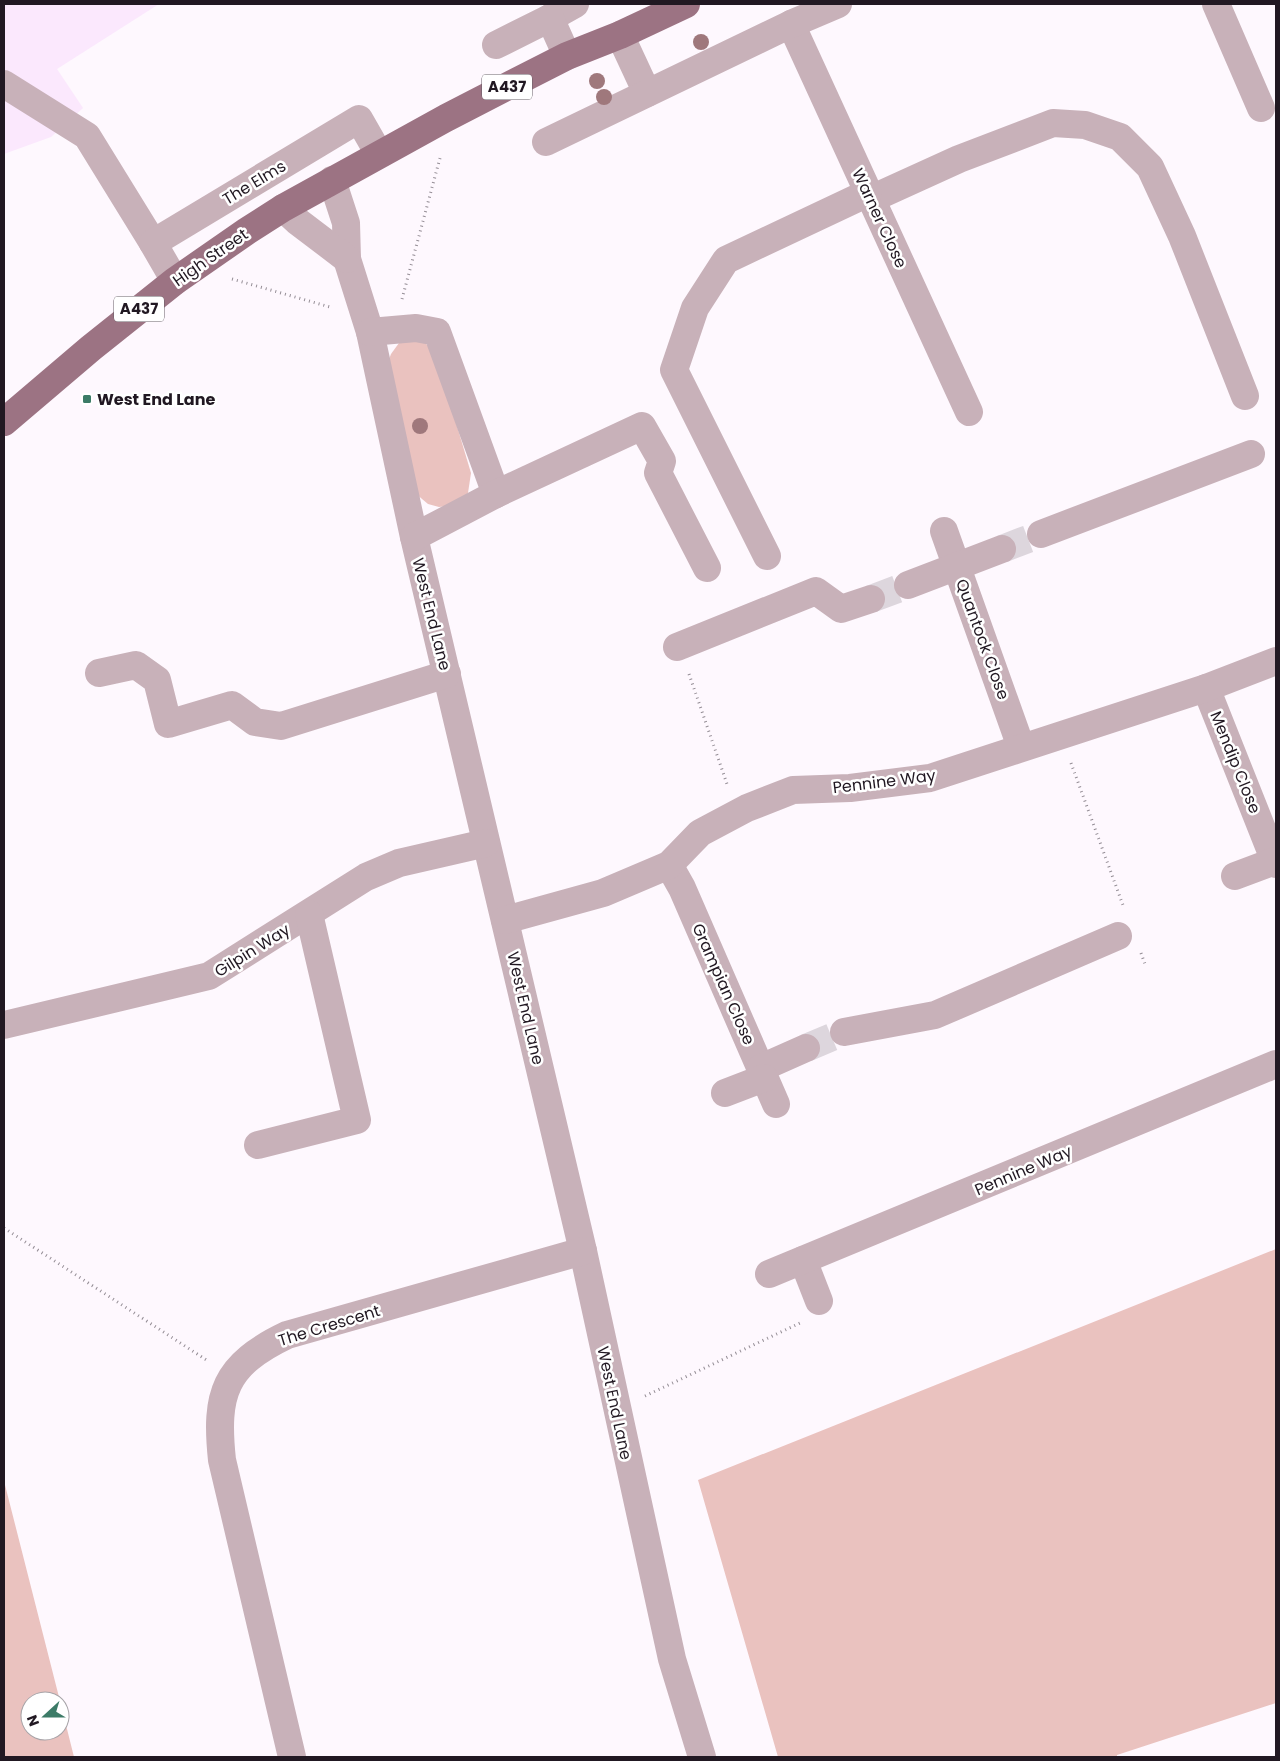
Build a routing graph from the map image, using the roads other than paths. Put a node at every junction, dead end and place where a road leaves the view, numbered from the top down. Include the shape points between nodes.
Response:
1 (575, 4) edge
2 (686, 4) edge
3 (838, 4) edge
4 (1216, 4) edge
5 (550, 18) junction
6 (791, 24) junction
7 (620, 35) junction
8 (496, 44) dead end
9 (568, 56) junction
10 (4, 84) edge
11 (647, 93) junction
12 (1261, 108) dead end
13 (546, 142) dead end
14 (379, 154) junction
15 (332, 180) junction
16 (870, 196) junction
17 (283, 208) junction
18 (153, 243) junction
19 (347, 259) junction
20 (175, 281) junction
21 (370, 332) junction
22 (1246, 396) dead end
23 (969, 412) dead end
24 (4, 422) edge
25 (1251, 454) dead end
26 (496, 494) junction
27 (944, 531) dead end
28 (1041, 534) tunnel mouth
29 (414, 537) junction
30 (1002, 549) tunnel mouth
31 (767, 556) dead end
32 (957, 566) junction
33 (707, 568) dead end
34 (908, 585) tunnel mouth
35 (870, 599) tunnel mouth
36 (681, 646) road end
37 (1276, 661) edge
38 (99, 673) dead end
39 (447, 674) junction
40 (1206, 688) junction
41 (1021, 747) junction
42 (486, 843) junction
43 (1276, 862) edge
44 (669, 865) junction
45 (1235, 876) dead end
46 (310, 914) junction
47 (505, 920) junction
48 (1127, 931) road end
49 (4, 1025) edge
50 (844, 1032) tunnel mouth
51 (806, 1048) tunnel mouth
52 (1276, 1064) edge
53 (762, 1073) junction
54 (725, 1093) dead end
55 (776, 1104) dead end
56 (258, 1145) dead end
57 (583, 1251) junction
58 (803, 1260) junction
59 (769, 1274) dead end
60 (812, 1311) road end
61 (292, 1757) edge
62 (702, 1757) edge

1 - 5 street
2 - 7 main road, A437
3 - 6 street
4 - 12 street
5 - 8 street
5 - 9 street
6 - 11 street
6 - 16 street, Warner Close
7 - 9 main road, A437
7 - 11 street
9 - 14 main road, A437
10 - 18 street via 86,136
11 - 13 street
14 - 15 main road, A437
14 - 18 street, The Elms via 359,119
15 - 17 main road, High Street / A437
15 - 19 street, West End Lane via 346,223
16 - 22 street via 1053,123 1085,124 1120,137 1150,167 1182,236
16 - 23 street, Warner Close
16 - 31 street via 726,260 695,308 674,370
17 - 19 street
17 - 20 main road, High Street / A437
18 - 20 street
19 - 21 street, West End Lane
20 - 24 main road, High Street / A437
21 - 26 street via 416,328 437,332
21 - 29 street, West End Lane
25 - 28 street
26 - 29 street
26 - 33 street via 642,426 662,461 658,473
27 - 32 street, Quantock Close
29 - 39 street, West End Lane
30 - 32 street
32 - 34 street
32 - 41 street, Quantock Close
35 - 36 street via 841,609 816,591
37 - 40 street, Pennine Way
38 - 39 street via 136,665 157,680 168,724 232,705 255,722 281,726
39 - 42 street, West End Lane
40 - 41 street, Pennine Way
40 - 43 street, Mendip Close
41 - 44 street, Pennine Way via 930,778 850,788 793,790 737,813 700,833
42 - 46 street, Gilpin Way via 399,863 366,877
42 - 47 street, West End Lane
43 - 45 street
44 - 47 street, Pennine Way via 603,893
44 - 53 street, Grampian Close
46 - 49 street, Gilpin Way via 209,976
46 - 56 street via 357,1120
47 - 57 street, West End Lane
48 - 50 street via 935,1015
51 - 53 street
52 - 58 street, Pennine Way
53 - 54 street
53 - 55 street, Grampian Close
57 - 61 street, The Crescent via 287,1335 245,1360 232,1376 222,1400 219,1428 222,1460
57 - 62 street, West End Lane via 672,1659
58 - 59 street, Pennine Way
58 - 60 street

